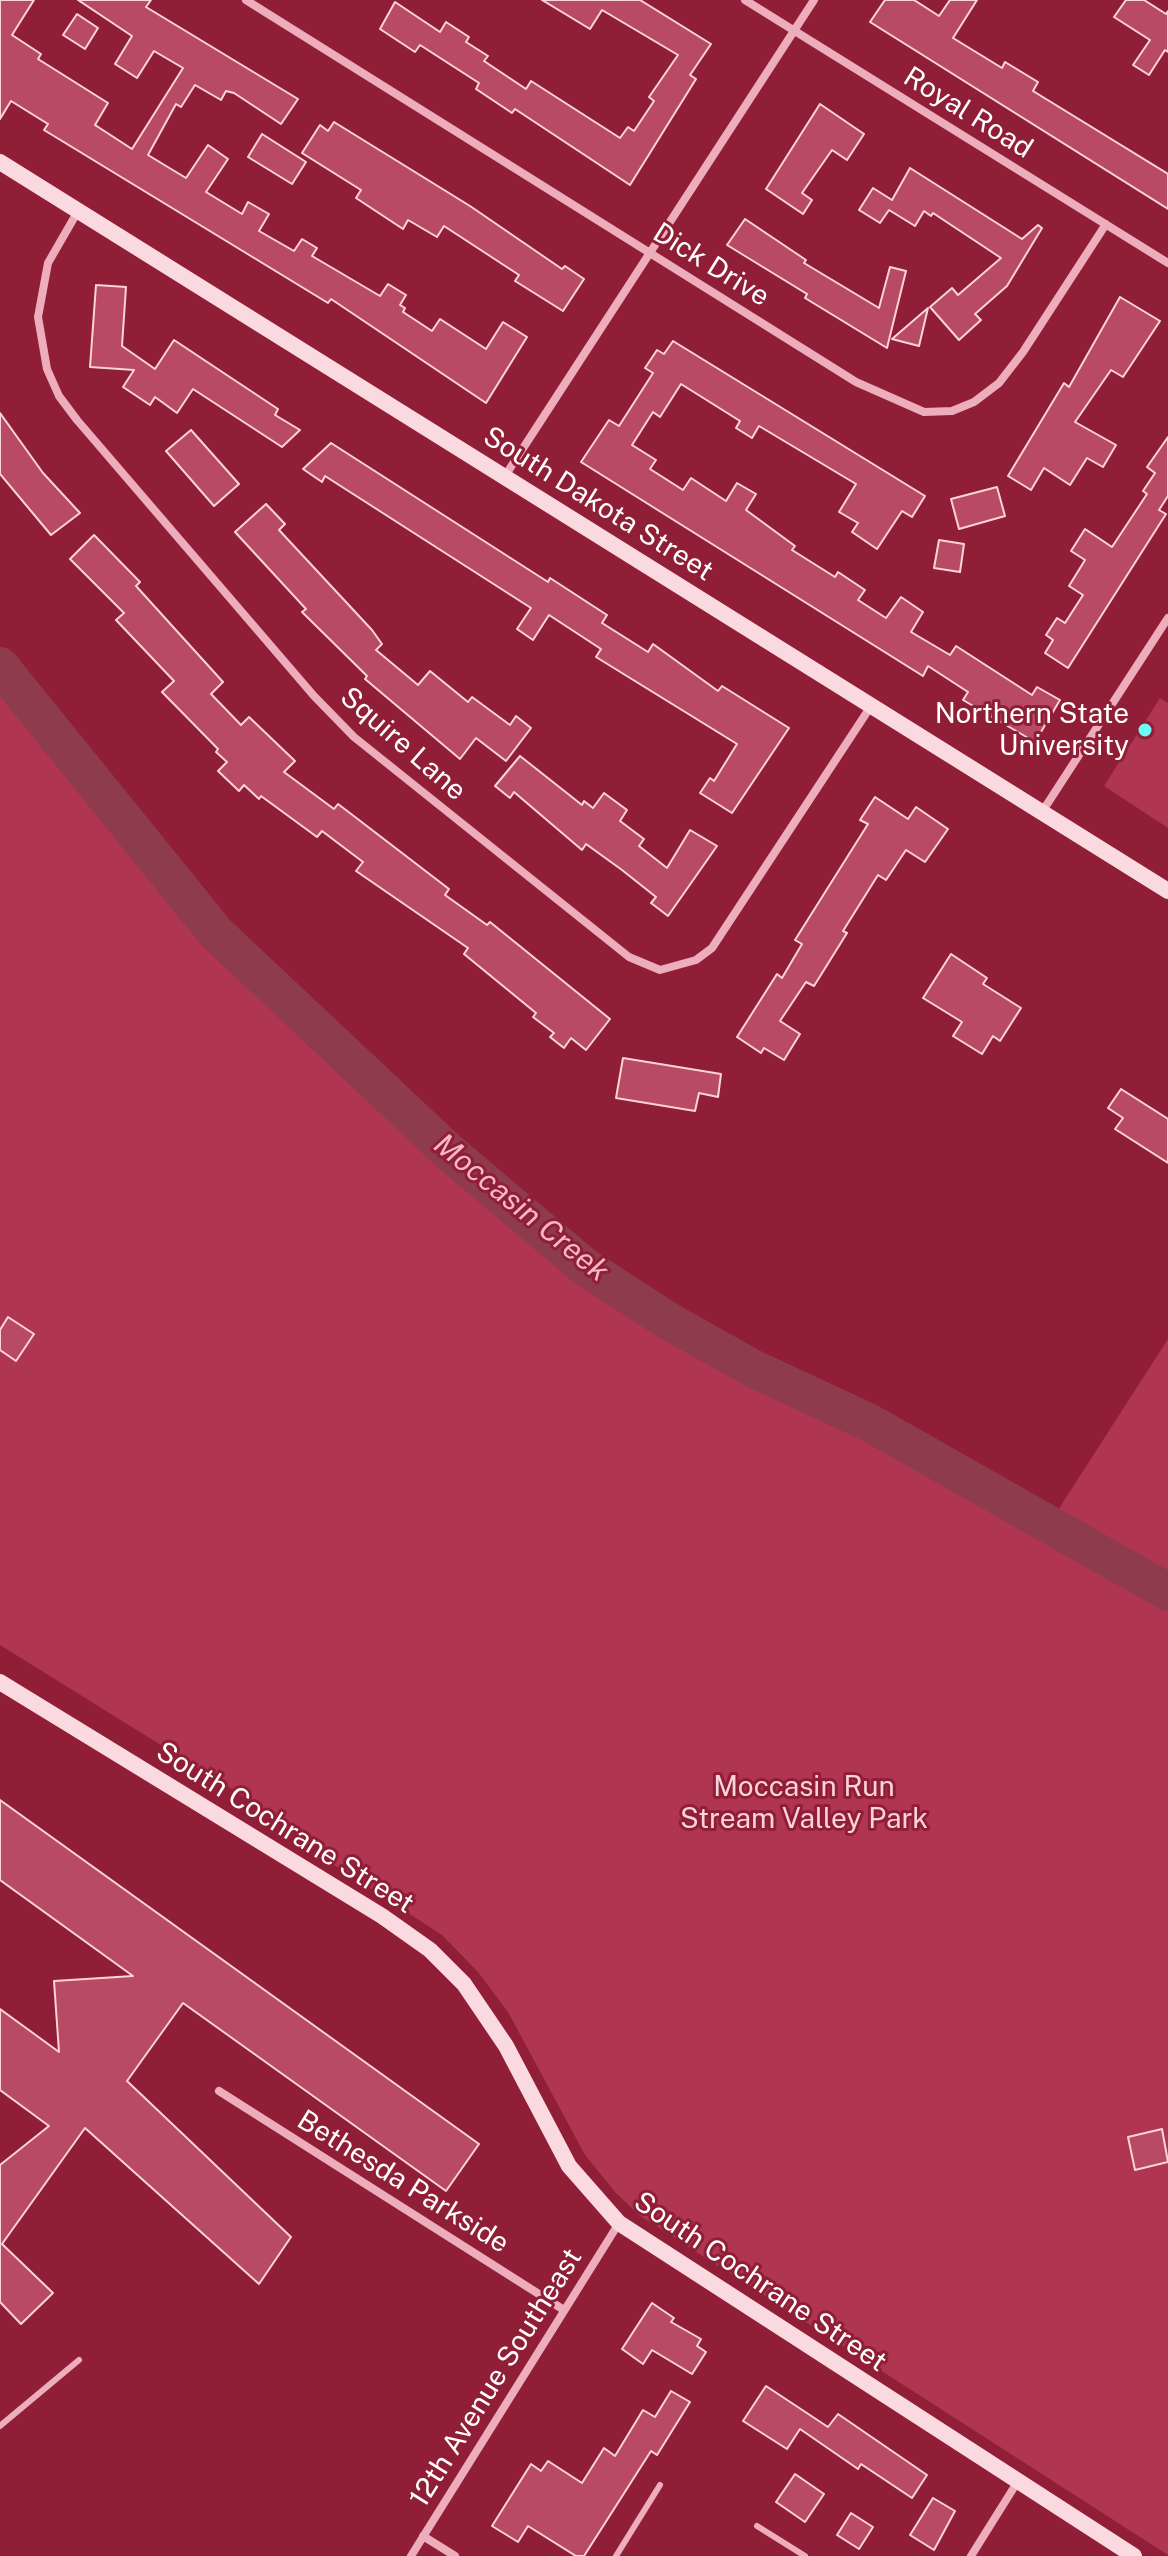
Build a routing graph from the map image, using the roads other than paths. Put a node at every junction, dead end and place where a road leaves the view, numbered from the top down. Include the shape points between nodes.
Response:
1 (246, 0) edge
2 (745, 0) edge
3 (814, 0) edge
4 (794, 31) junction
5 (0, 162) edge
6 (78, 210) junction
7 (1106, 224) junction
8 (649, 253) junction
9 (1168, 263) edge
10 (505, 476) junction
11 (1168, 618) edge
12 (871, 705) junction
13 (1042, 812) junction
14 (1168, 891) edge
15 (0, 1682) edge
16 (219, 2091) dead end
17 (619, 2223) junction
18 (564, 2310) junction
19 (79, 2360) dead end
20 (0, 2426) edge
21 (1018, 2481) junction
22 (660, 2485) dead end
23 (757, 2526) dead end
24 (423, 2536) junction
25 (411, 2556) edge
26 (455, 2556) edge
27 (616, 2556) edge
28 (805, 2556) edge
29 (971, 2556) edge
30 (1134, 2556) edge

1 - 8 street, Dick Drive
2 - 4 street, Royal Road
3 - 4 street
4 - 7 street, Royal Road
4 - 8 street
5 - 6 street, South Dakota Street
6 - 10 street, South Dakota Street
6 - 12 street, Squire Lane via 48,263 38,317 47,369 59,396 354,737 629,957 670,969 712,948
7 - 8 street, Dick Drive via 999,383 952,411 924,412 856,382
7 - 9 street, Royal Road
8 - 10 street
10 - 12 street, South Dakota Street
11 - 13 street
12 - 13 street, South Dakota Street
13 - 14 street, South Dakota Street
15 - 17 street, South Cochrane Street via 430,1950 464,1984 506,2046 569,2166
16 - 18 street, Bethesda Parkside
17 - 18 street, 12th Avenue Southeast
17 - 21 street, South Cochrane Street
18 - 24 street, 12th Avenue Southeast
19 - 20 lane
21 - 29 street
21 - 30 street, South Cochrane Street
22 - 27 lane
23 - 28 lane
24 - 25 street, 12th Avenue Southeast
24 - 26 street

